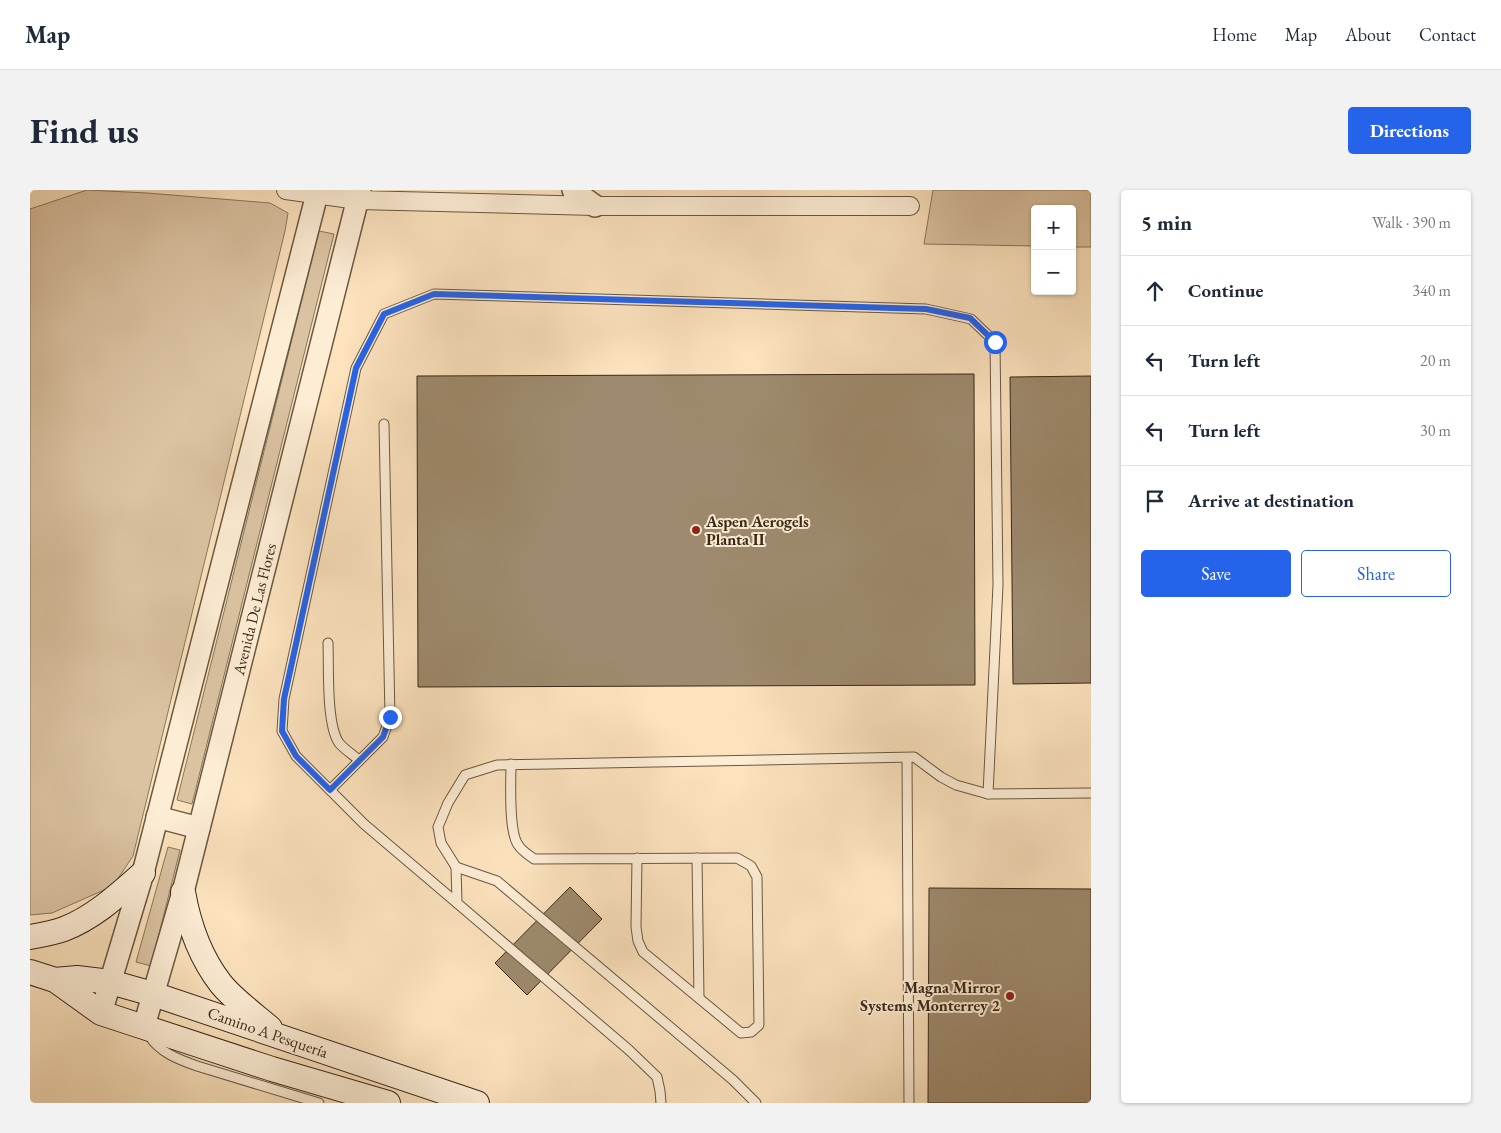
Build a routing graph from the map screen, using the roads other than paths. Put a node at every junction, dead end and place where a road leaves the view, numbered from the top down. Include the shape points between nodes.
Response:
1 (286, 190) edge
2 (572, 190) edge
3 (318, 192) edge
4 (359, 195) edge
5 (856, 198) edge
6 (595, 206) junction
7 (910, 206) dead end
8 (384, 424) dead end
9 (328, 643) dead end
10 (907, 758) junction
11 (359, 760) junction
12 (511, 764) junction
13 (330, 790) junction
14 (988, 794) junction
15 (1091, 794) edge
16 (157, 817) junction
17 (199, 828) junction
18 (637, 858) junction
19 (696, 858) junction
20 (456, 867) junction
21 (143, 873) junction
22 (183, 892) junction
23 (457, 903) junction
24 (30, 937) edge
25 (30, 972) edge
26 (55, 980) junction
27 (110, 982) junction
28 (153, 994) junction
29 (699, 998) junction
30 (102, 1013) junction
31 (144, 1026) junction
32 (279, 1036) junction
33 (376, 1069) junction
34 (319, 1103) edge
35 (388, 1103) edge
36 (433, 1103) edge
37 (477, 1103) edge
38 (661, 1103) edge
39 (756, 1103) edge
40 (909, 1103) edge

1 - 3 street
2 - 6 street
3 - 4 street
3 - 16 street
4 - 6 street
4 - 17 street, Avenida De Las Flores
5 - 6 street
5 - 7 street
8 - 11 lane via 390,717 383,737
9 - 11 lane via 330,719 340,744
10 - 12 lane
10 - 14 lane via 914,757 956,784
10 - 40 lane
11 - 13 lane
12 - 18 lane via 514,838 518,846 534,859
12 - 20 lane via 465,775 452,795 438,827 441,843
13 - 14 lane via 296,756 282,731 284,699 356,368 384,314 434,294 926,309 970,318 995,342 998,585
13 - 23 lane via 364,824
14 - 15 lane
16 - 17 street
16 - 21 street
17 - 22 street, Avenida De Las Flores
18 - 19 lane
18 - 29 lane via 638,941 643,952
19 - 29 lane
19 - 29 lane via 737,858 751,866 757,877 759,1025 751,1032 740,1033
20 - 23 lane
20 - 39 lane via 497,881
21 - 24 main road via 106,905 82,920 64,929
21 - 27 street
22 - 28 street, Avenida De Las Flores
22 - 32 main road via 192,930 209,966 222,985
23 - 38 lane via 650,1070 657,1077
25 - 26 main road, Camino A Pesquería
26 - 27 main road, Camino A Pesquería via 77,978
26 - 30 main road, Camino A Pesquería
27 - 28 main road, Camino A Pesquería
27 - 30 street
28 - 31 street, Avenida De Las Flores
28 - 32 main road, Camino A Pesquería
30 - 31 main road, Camino A Pesquería
31 - 34 lane via 152,1041 183,1061
31 - 35 main road, Camino A Pesquería
32 - 33 main road, Camino A Pesquería
33 - 36 main road via 378,1076
33 - 37 main road, Camino A Pesquería

